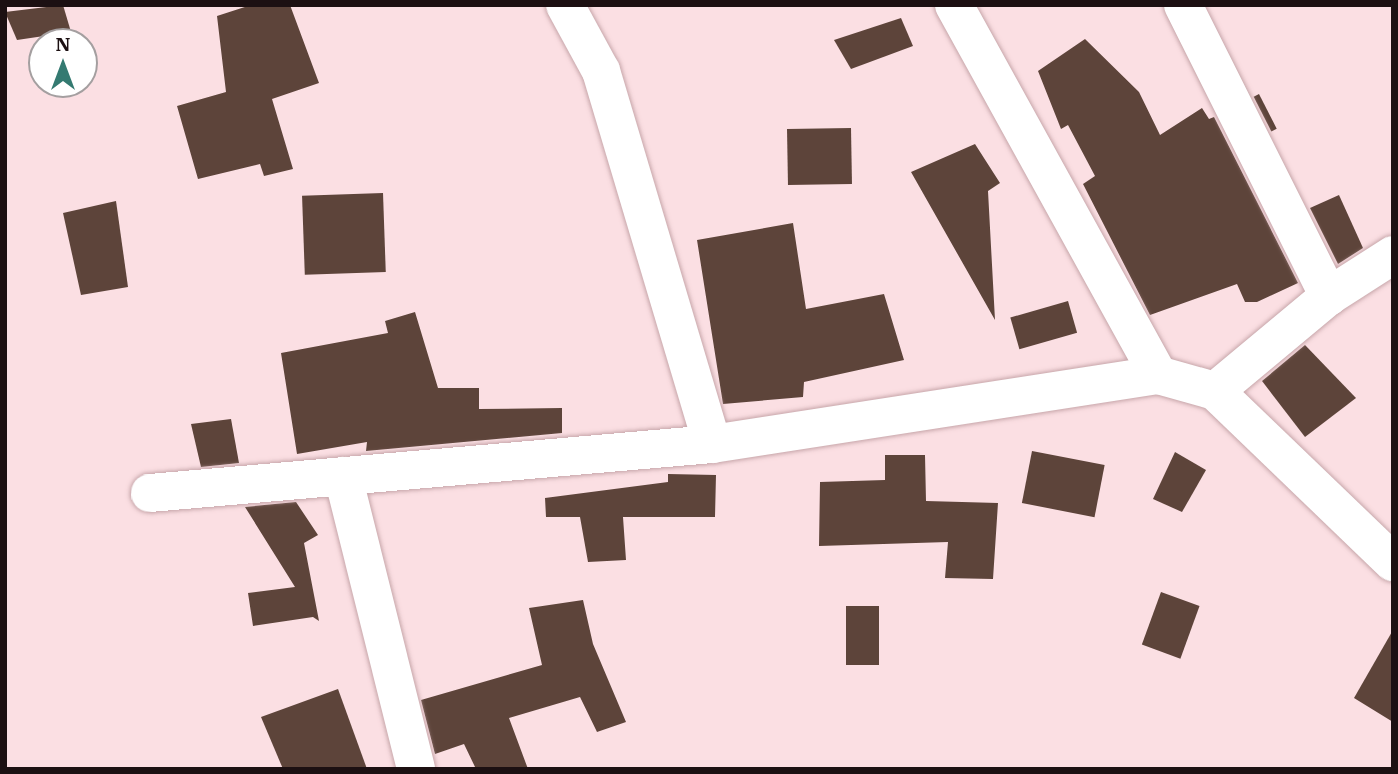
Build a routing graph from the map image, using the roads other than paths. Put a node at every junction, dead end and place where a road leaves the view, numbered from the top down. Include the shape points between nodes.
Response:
1 (565, 5) edge
2 (954, 5) edge
3 (1183, 5) edge
4 (1393, 255) edge
5 (1329, 296) junction
6 (1158, 375) junction
7 (1215, 391) junction
8 (712, 444) junction
9 (343, 476) junction
10 (150, 493) dead end
11 (1393, 562) edge
12 (416, 769) edge

1 - 8 street via 601,72
2 - 6 street
3 - 5 street
4 - 5 street
5 - 7 street
6 - 7 street
6 - 8 street
7 - 11 street
8 - 9 street
9 - 10 street
9 - 12 street

